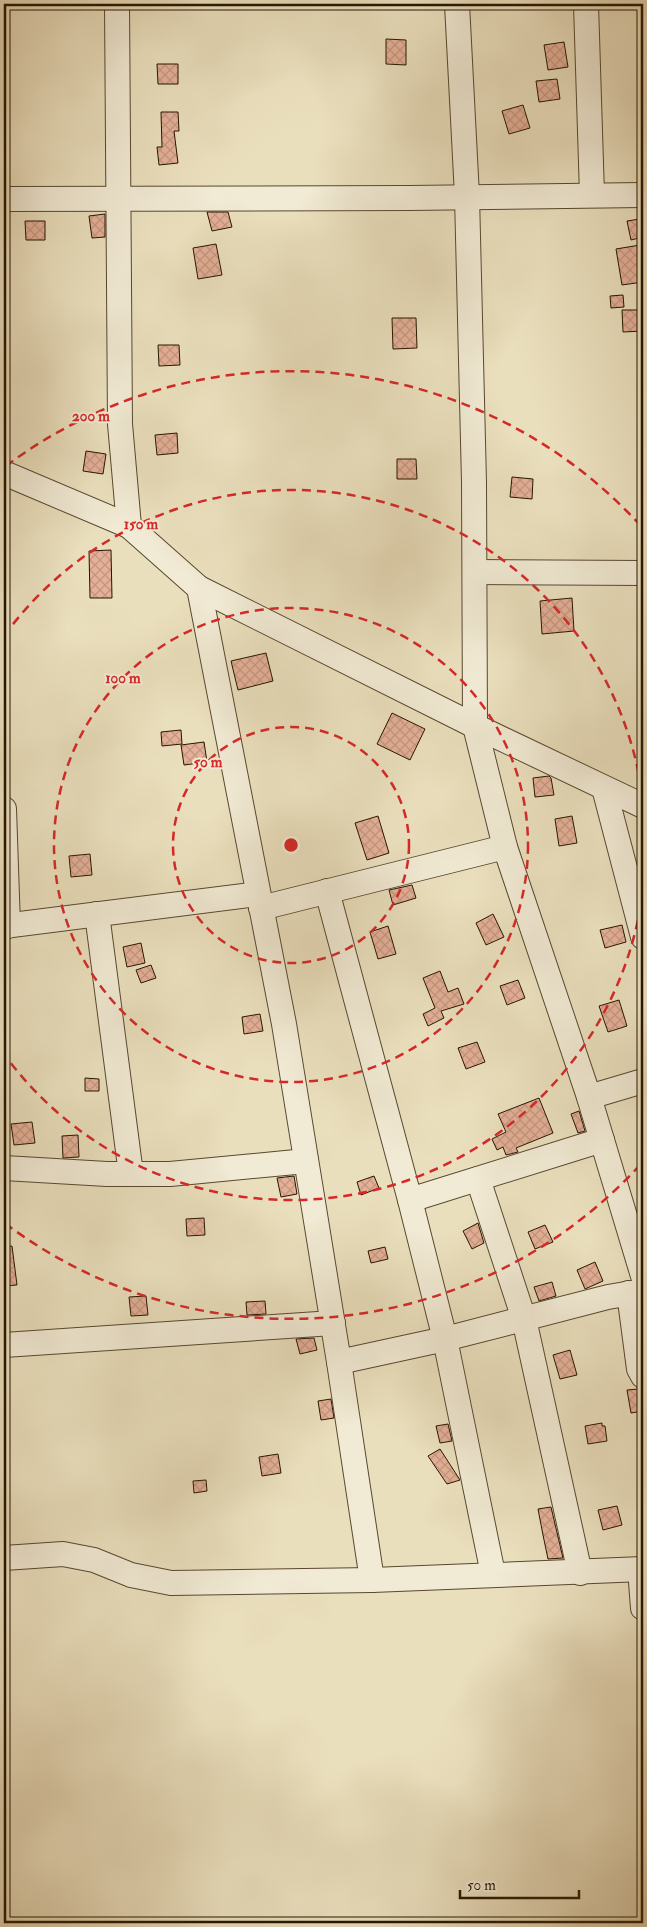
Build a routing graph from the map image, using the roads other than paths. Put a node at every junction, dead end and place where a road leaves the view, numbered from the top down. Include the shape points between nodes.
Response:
1 (117, 4) edge
2 (457, 4) edge
3 (586, 4) edge
4 (592, 195) junction
5 (643, 195) edge
6 (467, 196) junction
7 (119, 198) junction
8 (4, 199) edge
9 (4, 473) edge
10 (129, 526) junction
11 (475, 572) junction
12 (643, 573) edge
13 (199, 588) junction
14 (475, 726) junction
15 (604, 788) junction
16 (643, 806) edge
17 (4, 809) edge
18 (505, 847) junction
19 (328, 891) junction
20 (260, 901) junction
21 (97, 914) junction
22 (6, 926) edge
23 (643, 937) edge
24 (643, 1081) edge
25 (589, 1097) junction
26 (602, 1140) junction
27 (306, 1161) junction
28 (4, 1168) edge
29 (131, 1174) junction
30 (478, 1179) junction
31 (410, 1200) junction
32 (639, 1287) edge
33 (524, 1319) junction
34 (333, 1322) junction
35 (445, 1339) junction
36 (4, 1345) edge
37 (340, 1362) junction
38 (643, 1376) edge
39 (4, 1558) edge
40 (642, 1569) edge
41 (580, 1573) junction
42 (493, 1574) junction
43 (372, 1580) junction
44 (643, 1608) edge

1 - 7 street
2 - 6 street
3 - 4 street
4 - 5 street
4 - 6 street
6 - 7 street
6 - 11 street
7 - 8 street
7 - 10 street via 120,424
9 - 10 street
10 - 13 street
11 - 12 street
11 - 14 street
13 - 14 street
13 - 20 street
14 - 15 street
14 - 18 street
15 - 16 street
15 - 23 street
17 - 22 street
18 - 19 street
18 - 25 street
19 - 20 street
19 - 31 street
20 - 21 street
20 - 27 street
21 - 22 street
21 - 29 street
24 - 25 street
25 - 26 street
26 - 30 street
26 - 32 street
27 - 29 street via 170,1174
27 - 34 street
28 - 29 street
30 - 31 street
30 - 33 street
31 - 35 street
32 - 33 street
32 - 38 street via 639,1369
33 - 35 street
33 - 41 street
34 - 36 street
34 - 37 street
35 - 37 street
35 - 42 street
37 - 43 street
39 - 43 street via 63,1554 94,1560 130,1575 171,1583
40 - 41 street
40 - 44 street
41 - 42 street
42 - 43 street

